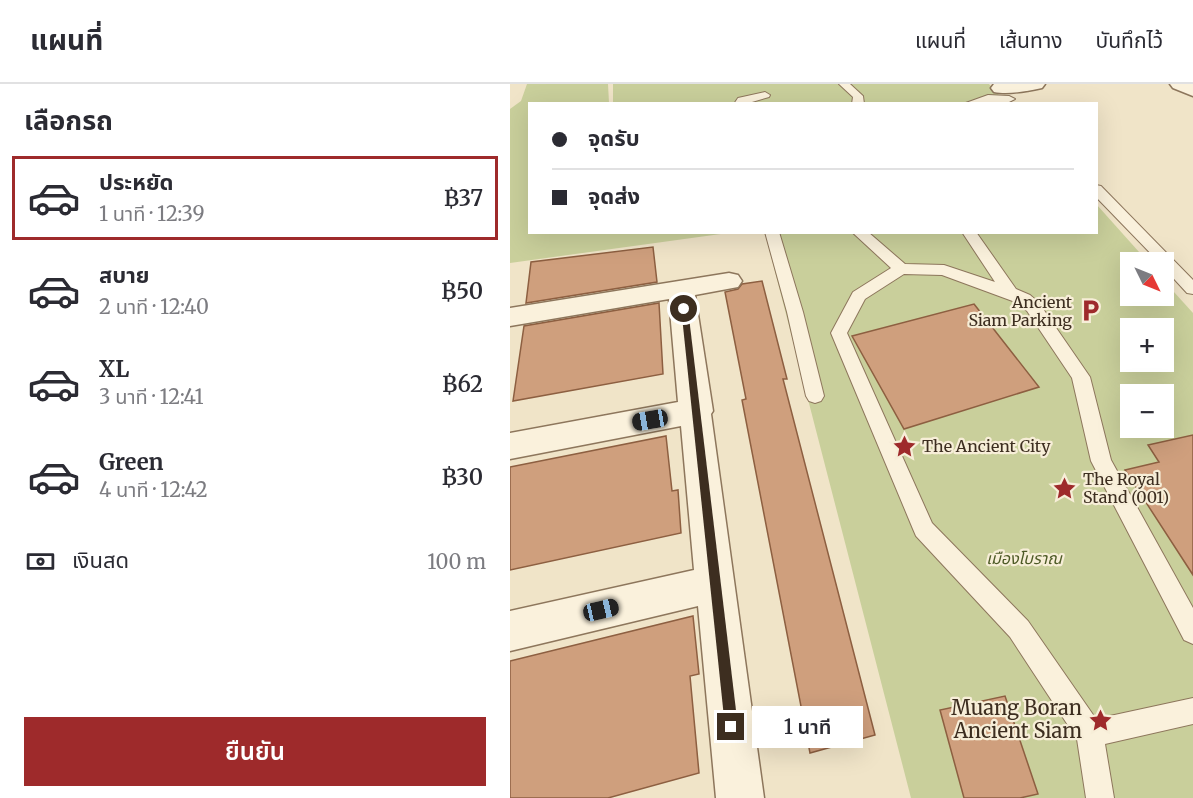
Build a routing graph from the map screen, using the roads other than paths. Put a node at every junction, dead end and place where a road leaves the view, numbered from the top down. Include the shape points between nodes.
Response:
1 (844, 84) edge
2 (1036, 84) edge
3 (1179, 84) edge
4 (1193, 91) edge
5 (767, 94) edge
6 (1005, 94) edge
7 (740, 102) edge
8 (858, 102) edge
9 (975, 102) edge
10 (1098, 191) edge
11 (773, 234) edge
12 (861, 234) edge
13 (970, 234) edge
14 (901, 269) junction
15 (729, 281) dead end
16 (681, 289) junction
17 (1193, 289) edge
18 (1010, 292) junction
19 (510, 317) edge
20 (814, 396) dead end
21 (697, 411) junction
22 (510, 446) edge
23 (714, 584) junction
24 (510, 631) edge
25 (1193, 632) edge
26 (1193, 711) edge
27 (1090, 734) junction
28 (740, 798) edge
29 (1100, 798) edge

1 - 8 lane via 858,96
2 - 6 street
3 - 4 street
5 - 7 lane
6 - 9 lane
10 - 17 lane
11 - 20 lane
12 - 14 lane
13 - 18 lane
14 - 18 lane via 944,270
14 - 27 lane via 859,296 839,333 924,529 1019,629
15 - 16 street
16 - 19 street
16 - 21 street
18 - 25 lane via 1033,307 1081,377 1101,461
21 - 22 street
21 - 23 street
23 - 24 street
23 - 28 street
26 - 27 lane
27 - 29 lane

